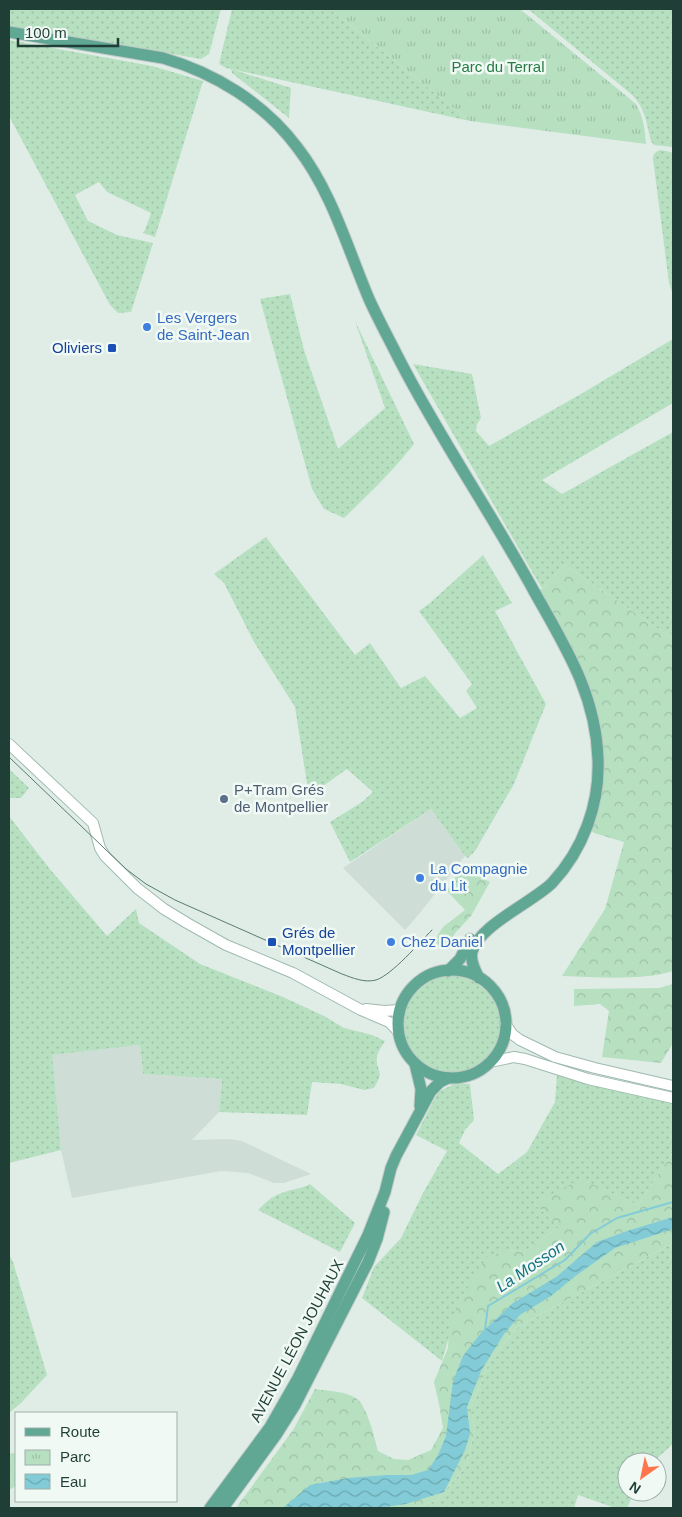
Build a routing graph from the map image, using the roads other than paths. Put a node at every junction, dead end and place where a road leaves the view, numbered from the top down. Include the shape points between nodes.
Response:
1 (9, 32) edge
2 (9, 744) edge
3 (499, 920) junction
4 (448, 971) junction
5 (479, 978) junction
6 (352, 1005) junction
7 (400, 1010) junction
8 (505, 1023) junction
9 (398, 1031) junction
10 (490, 1062) junction
11 (415, 1064) junction
12 (448, 1078) junction
13 (673, 1086) edge
14 (673, 1098) edge
15 (416, 1119) junction
16 (390, 1175) junction
17 (210, 1508) edge
18 (223, 1508) edge

1 - 3 main road via 163,58 199,71 241,94 264,112 296,145 323,186 370,300 402,364 557,632 586,692 591,710 598,762 592,813 584,835 552,883
2 - 6 main road via 93,823 105,856 152,900 205,934 293,973
3 - 4 main road via 480,930
3 - 5 main road via 480,938 472,952
4 - 5 main road
4 - 7 main road via 417,983
5 - 8 main road via 498,997
6 - 7 main road via 374,1010
6 - 9 main road via 389,1022
7 - 9 main road
8 - 10 main road via 499,1050
8 - 13 main road via 520,1040 555,1057
9 - 11 main road via 404,1049
10 - 12 main road via 470,1075
10 - 14 main road via 514,1057 526,1059 588,1079
11 - 12 main road
11 - 15 main road, AVENUE LÉON JOUHAUX via 421,1089
12 - 15 main road, AVENUE LÉON JOUHAUX via 435,1086
15 - 16 main road, AVENUE LÉON JOUHAUX
16 - 17 main road, AVENUE LÉON JOUHAUX via 368,1235 298,1378 270,1426
16 - 18 main road, AVENUE LÉON JOUHAUX via 384,1213 359,1282 295,1405

